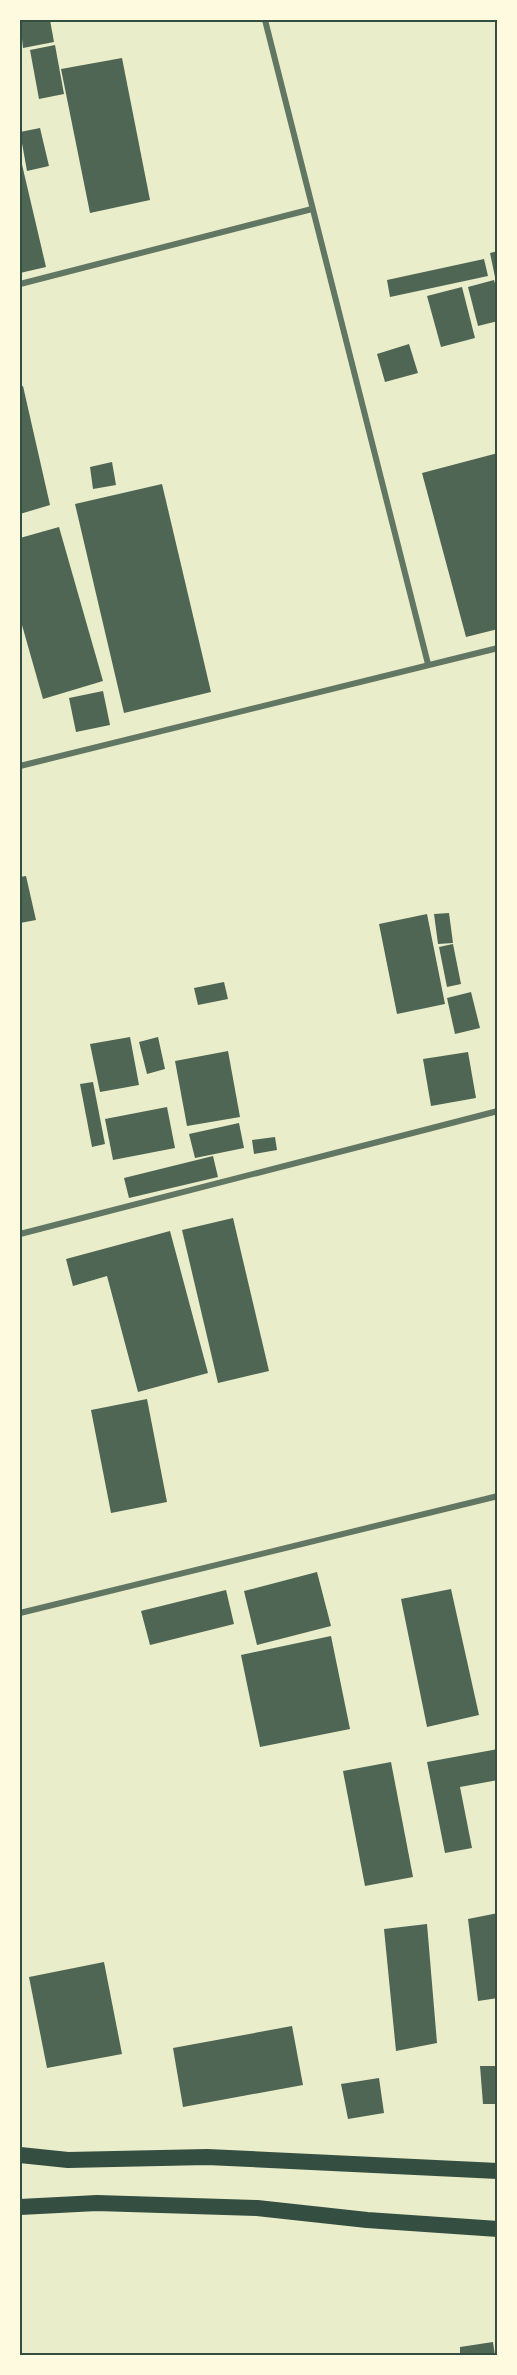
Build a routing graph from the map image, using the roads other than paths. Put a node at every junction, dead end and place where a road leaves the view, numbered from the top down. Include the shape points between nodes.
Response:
1 (266, 20) edge
2 (312, 209) junction
3 (20, 284) edge
4 (498, 648) edge
5 (428, 664) junction
6 (20, 766) edge
7 (498, 1111) edge
8 (20, 1234) edge
9 (498, 1496) edge
10 (20, 1613) edge
11 (20, 2155) edge
12 (498, 2171) edge
13 (20, 2207) edge
14 (498, 2229) edge

1 - 2 street
2 - 3 street
2 - 5 street
4 - 5 street
5 - 6 street
7 - 8 street
9 - 10 street
11 - 12 highway via 68,2160 218,2157
13 - 14 highway via 97,2203 257,2208

